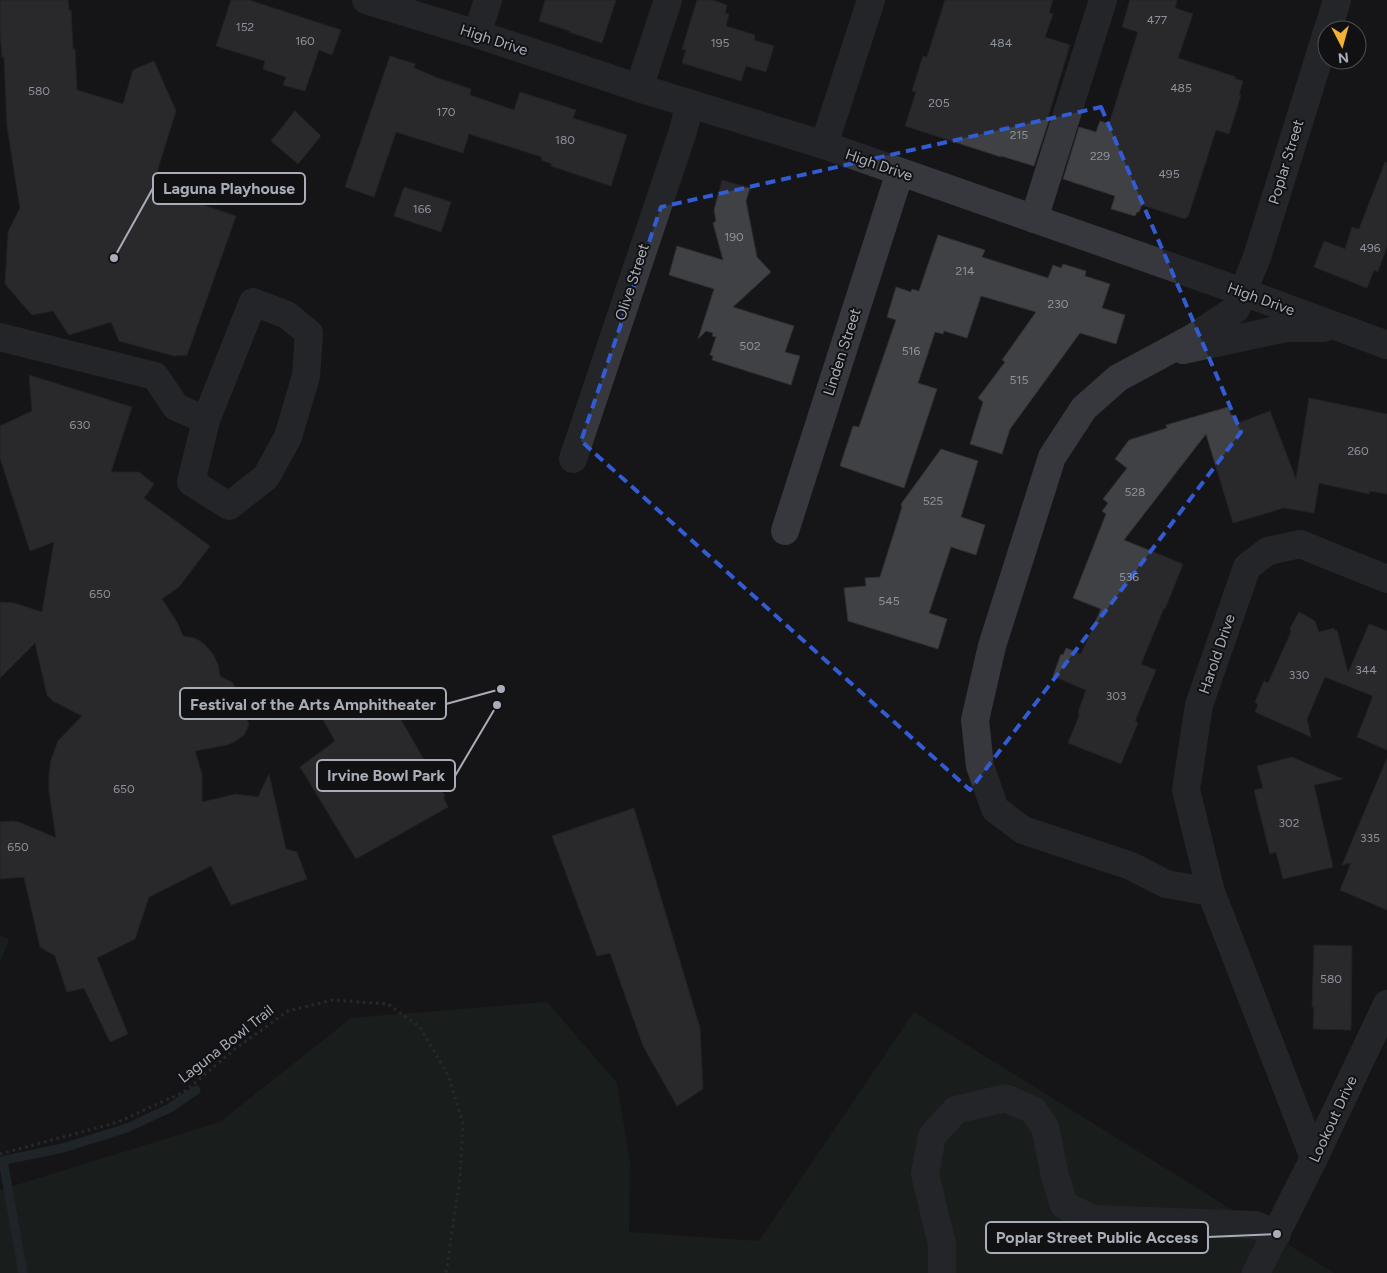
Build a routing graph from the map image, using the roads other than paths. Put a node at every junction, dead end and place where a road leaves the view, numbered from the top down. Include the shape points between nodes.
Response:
1 (366, 0) edge
2 (488, 0) edge
3 (668, 0) edge
4 (871, 0) edge
5 (1103, 0) edge
6 (1337, 0) edge
7 (1331, 20) edge
8 (477, 34) junction
9 (1317, 63) edge
10 (639, 88) junction
11 (690, 104) junction
12 (824, 145) junction
13 (900, 172) junction
14 (1034, 219) junction
15 (1243, 292) junction
16 (1339, 327) junction
17 (0, 337) edge
18 (1387, 345) edge
19 (1162, 354) junction
20 (206, 420) junction
21 (573, 459) dead end
22 (785, 532) dead end
23 (1387, 579) edge
24 (1211, 892) junction
25 (1387, 1004) edge
26 (1314, 1158) junction
27 (1276, 1234) junction
28 (942, 1273) edge
29 (1256, 1273) edge

1 - 8 street, High Drive
2 - 8 street
3 - 10 street
4 - 12 street
5 - 14 street
6 - 7 street, Poplar Street
8 - 10 street, High Drive
9 - 15 street, Poplar Street
10 - 11 street, High Drive
11 - 12 street, High Drive
11 - 21 street, Olive Street
12 - 13 street, High Drive
13 - 14 street, High Drive
13 - 22 street, Linden Street
14 - 15 street, High Drive
15 - 16 street, High Drive
15 - 19 street, Poplar Street via 1236,308
16 - 18 street, High Drive
16 - 19 street via 1286,328
17 - 20 street via 155,376 176,407
19 - 24 street, Poplar Street via 1118,378 1084,408 1052,457 992,646 975,720 980,766 995,809 1016,825 1131,866 1166,884
20 - 20 street via 191,482 228,506 266,477 288,437 306,376 309,333 287,315 253,302
23 - 24 street, Harold Drive via 1300,544 1268,551 1247,567 1199,705 1186,790
24 - 26 street, Harold Drive
25 - 26 street, Lookout Drive
26 - 27 street, Lookout Drive
27 - 28 street via 1255,1225 1093,1219 1064,1205 1045,1127 1033,1110 1005,1098 956,1110 932,1136 925,1174 942,1244
27 - 29 street, Lookout Drive

